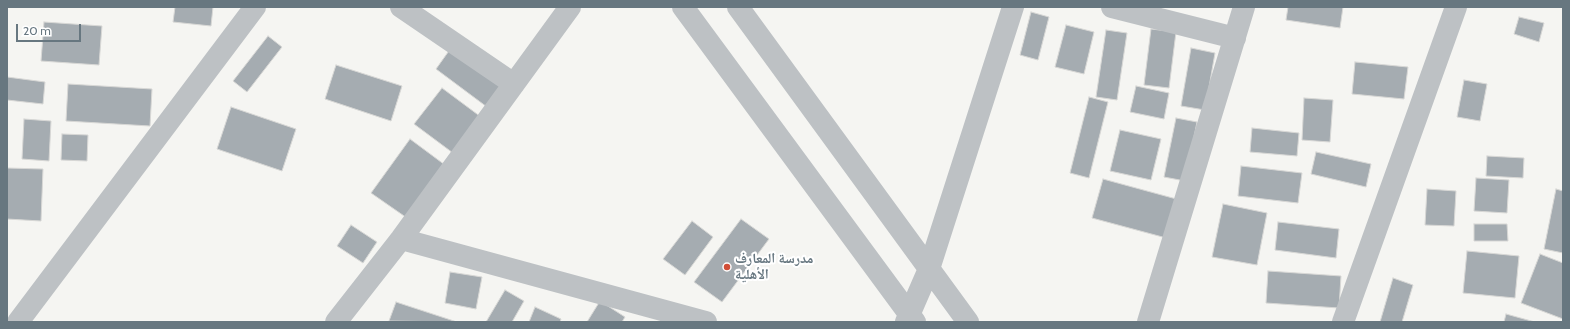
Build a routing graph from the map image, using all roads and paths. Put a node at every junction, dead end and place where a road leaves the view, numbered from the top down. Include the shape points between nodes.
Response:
1 (255, 7) edge
2 (401, 7) edge
3 (570, 7) edge
4 (683, 7) edge
5 (738, 7) edge
6 (1014, 7) edge
7 (1112, 7) edge
8 (1244, 7) edge
9 (1456, 7) edge
10 (1235, 38) junction
11 (514, 84) junction
12 (400, 240) junction
13 (929, 269) junction
14 (7, 312) edge
15 (910, 319) edge
16 (15, 322) edge
17 (18, 322) edge
18 (336, 322) edge
19 (706, 322) edge
20 (968, 322) edge
21 (1148, 322) edge
22 (1342, 322) edge

1 - 17 street
2 - 11 street
3 - 11 street
4 - 15 street
5 - 13 street
6 - 13 street
7 - 10 street
8 - 10 street
9 - 22 street
10 - 21 street
11 - 12 street
12 - 18 street
12 - 19 street
13 - 15 street
13 - 20 street
14 - 16 street

